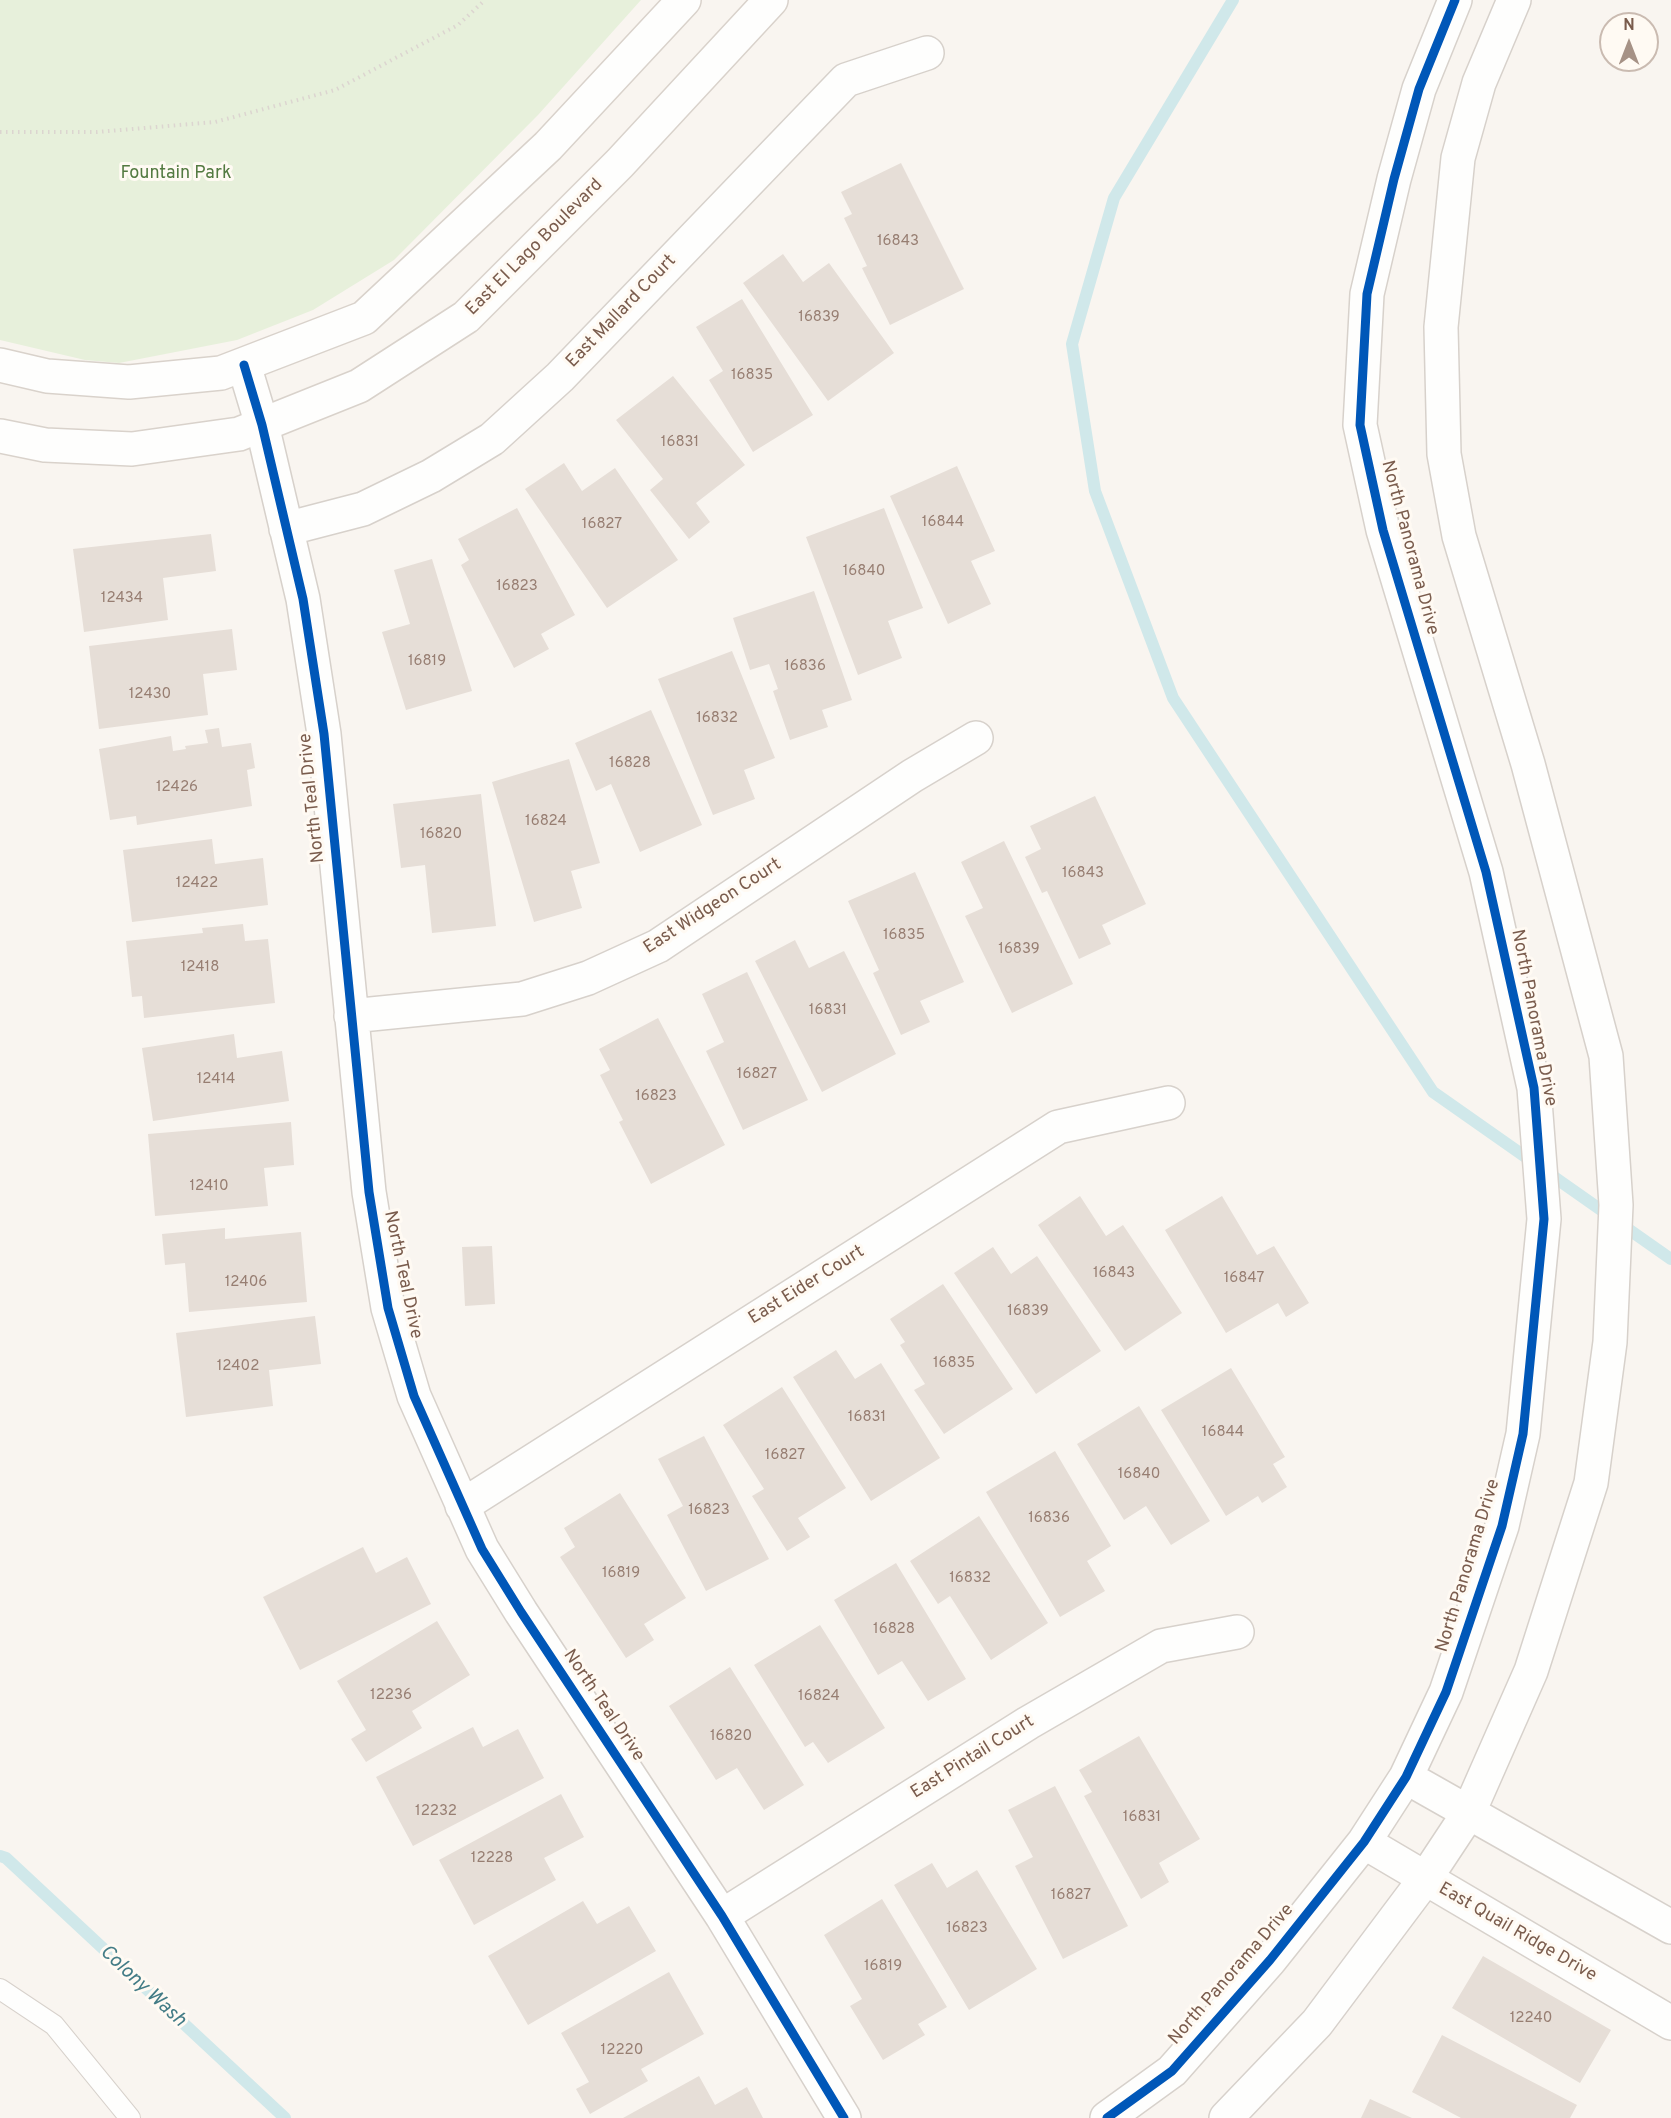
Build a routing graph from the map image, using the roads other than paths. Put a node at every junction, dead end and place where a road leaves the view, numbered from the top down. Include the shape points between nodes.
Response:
1 (684, 0) edge
2 (771, 0) edge
3 (1455, 0) edge
4 (1514, 0) edge
5 (927, 53) dead end
6 (0, 365) edge
7 (244, 365) junction
8 (262, 425) junction
9 (0, 436) edge
10 (286, 530) junction
11 (976, 738) dead end
12 (351, 1016) junction
13 (1168, 1103) dead end
14 (462, 1506) junction
15 (1237, 1632) dead end
16 (1406, 1777) junction
17 (1468, 1814) junction
18 (1364, 1842) junction
19 (1425, 1879) junction
20 (722, 1916) junction
21 (1671, 1927) edge
22 (0, 1989) edge
23 (1671, 2023) edge
24 (130, 2118) edge
25 (844, 2118) edge
26 (1107, 2118) edge
27 (1226, 2118) edge

1 - 7 street via 548,146 364,318
2 - 8 street, East El Lago Boulevard via 620,163 466,318 359,386
3 - 16 street, North Panorama Drive via 1419,89 1370,282 1360,424 1383,530 1486,872 1534,1088 1544,1219 1523,1434 1502,1526 1446,1692
4 - 17 street via 1479,83 1458,158 1441,327 1444,454 1460,536 1528,764 1606,1056 1616,1205 1610,1341 1591,1483 1531,1671
5 - 10 street, East Mallard Court via 846,80 560,377 492,439 431,476 363,509
6 - 7 street via 47,376 129,382 221,373
7 - 8 street, North Teal Drive
8 - 9 street, East El Lago Boulevard via 239,434 132,449 45,445
8 - 10 street, North Teal Drive
10 - 12 street, North Teal Drive via 303,599 324,734
11 - 12 street, East Widgeon Court via 912,776 658,946 588,978 522,999
12 - 14 street, North Teal Drive via 369,1192 388,1308 414,1396
13 - 14 street, East Eider Court via 1058,1127
14 - 20 street, North Teal Drive via 482,1549 521,1612
15 - 20 street, East Pintail Court via 1161,1647 1028,1723
16 - 17 street
16 - 18 street, North Panorama Drive
17 - 19 street
17 - 21 street
18 - 19 street, East Quail Ridge Drive
18 - 26 street, North Panorama Drive via 1270,1960 1172,2071
19 - 23 street, East Quail Ridge Drive
19 - 27 street via 1317,2023
20 - 25 street, North Teal Drive
22 - 24 lane via 54,2025

